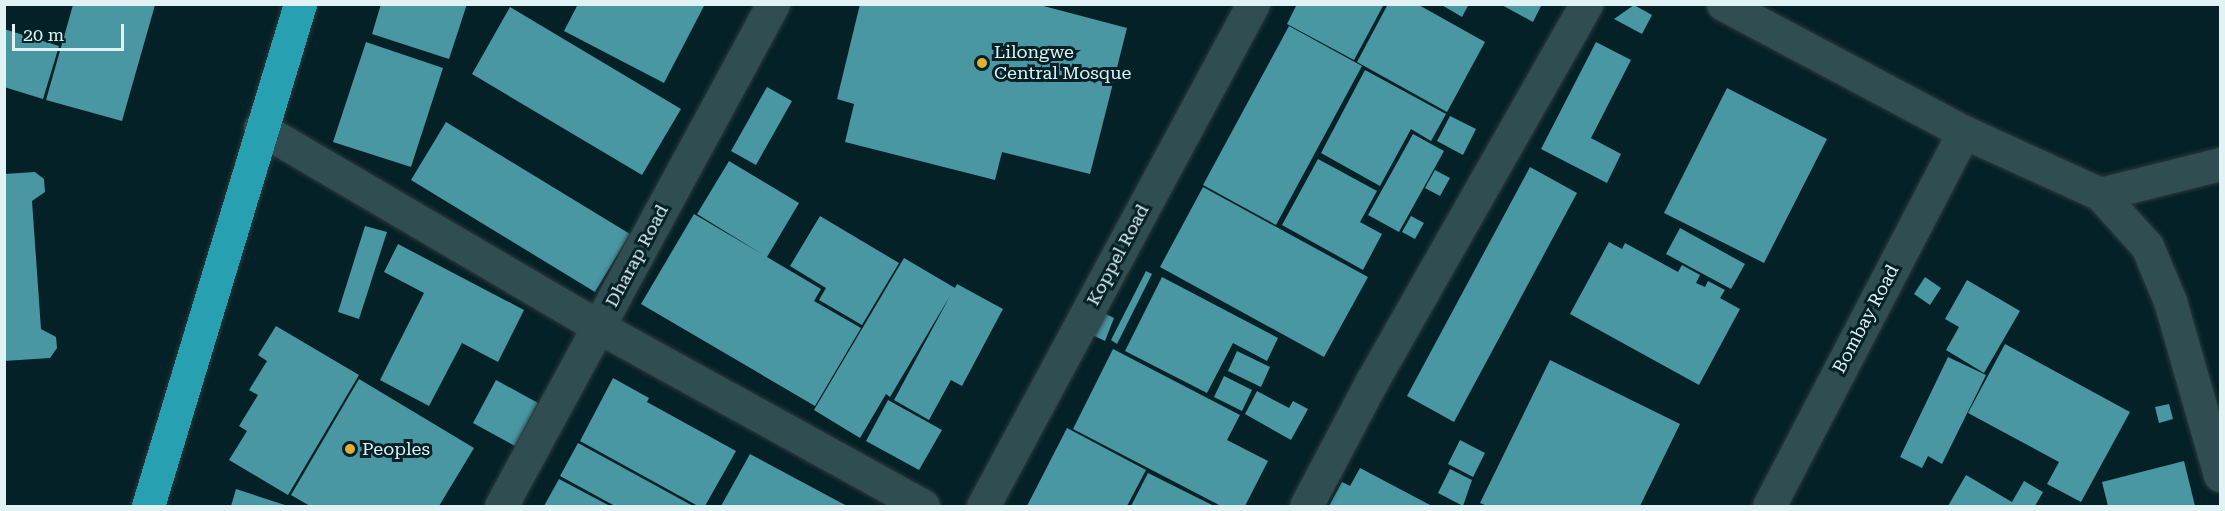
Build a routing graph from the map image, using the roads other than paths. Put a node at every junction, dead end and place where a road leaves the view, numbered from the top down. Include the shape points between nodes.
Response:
1 (300, 4) edge
2 (773, 4) edge
3 (1253, 4) edge
4 (1586, 4) edge
5 (1724, 4) edge
6 (260, 128) junction
7 (1964, 132) junction
8 (2220, 164) edge
9 (2100, 194) junction
10 (599, 327) junction
11 (2220, 475) edge
12 (148, 507) edge
13 (501, 507) edge
14 (923, 507) edge
15 (983, 507) edge
16 (1306, 507) edge
17 (1768, 507) edge

1 - 6 highway
2 - 10 street, Dharap Road
3 - 15 street, Koppel Road
4 - 16 street via 1372,381
5 - 7 street
6 - 10 street
6 - 12 highway
7 - 9 street
7 - 17 street, Bombay Road
8 - 9 street
9 - 11 street via 2147,246 2170,301
10 - 13 street, Dharap Road
10 - 14 street

